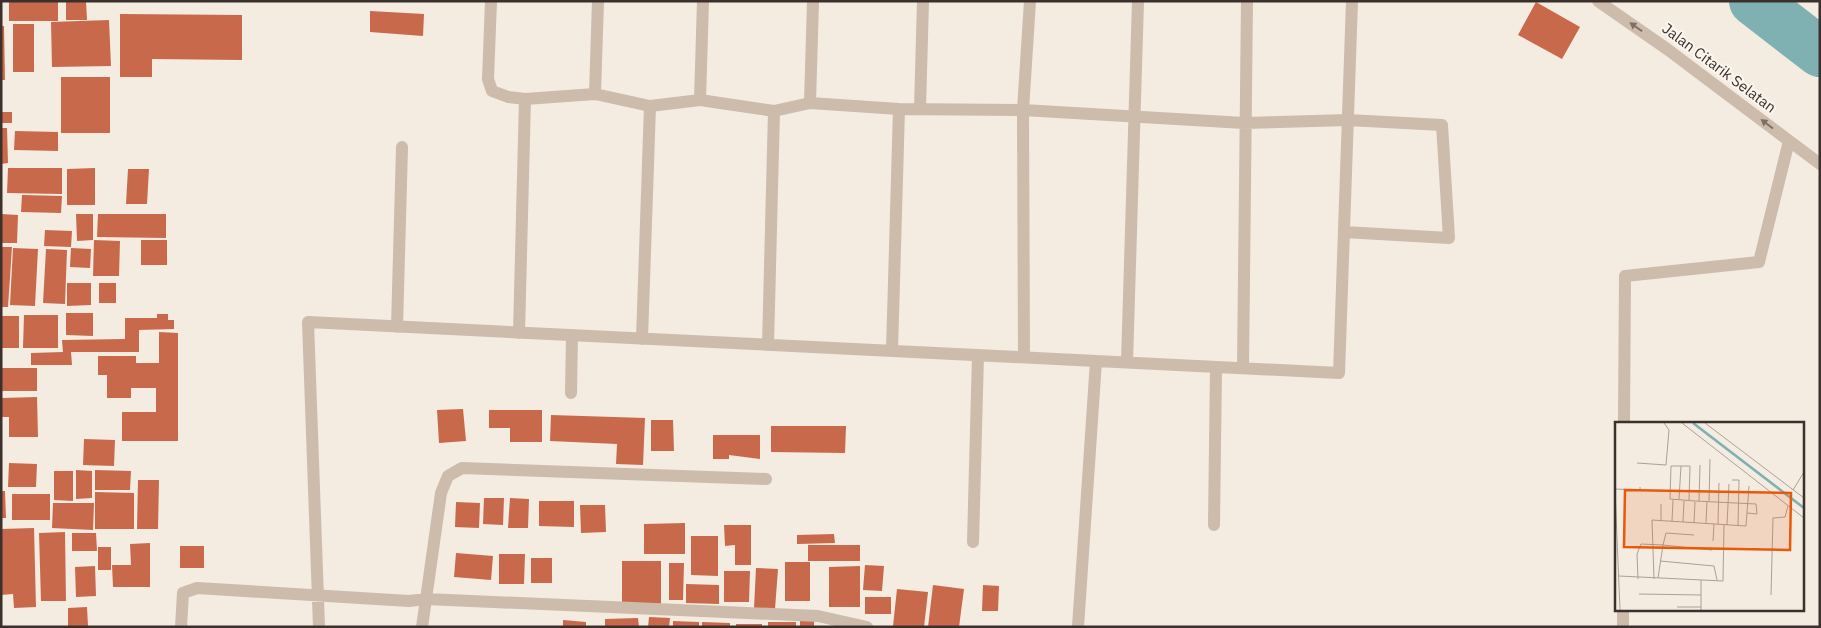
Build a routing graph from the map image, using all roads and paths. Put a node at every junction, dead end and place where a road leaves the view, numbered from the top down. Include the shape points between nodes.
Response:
1 (491, 1) edge
2 (598, 1) edge
3 (703, 1) edge
4 (813, 1) edge
5 (923, 1) edge
6 (1030, 1) edge
7 (1138, 1) edge
8 (1246, 1) edge
9 (1352, 1) edge
10 (1598, 1) edge
11 (595, 94) junction
12 (525, 99) junction
13 (700, 100) junction
14 (810, 103) junction
15 (650, 106) junction
16 (899, 109) junction
17 (920, 109) junction
18 (1023, 110) junction
19 (774, 111) junction
20 (1134, 116) junction
21 (1348, 120) junction
22 (1244, 123) junction
23 (1789, 141) junction
24 (402, 148) dead end
25 (1820, 164) edge
26 (1344, 232) junction
27 (396, 326) junction
28 (519, 333) junction
29 (572, 335) junction
30 (642, 339) junction
31 (768, 345) junction
32 (892, 351) junction
33 (978, 355) junction
34 (1024, 357) junction
35 (1096, 360) junction
36 (1126, 362) junction
37 (1216, 367) junction
38 (1243, 368) junction
39 (572, 394) dead end
40 (1624, 422) edge
41 (766, 479) dead end
42 (1214, 525) dead end
43 (973, 542) dead end
44 (426, 599) junction
45 (1623, 610) edge
46 (818, 621) edge
47 (181, 627) edge
48 (319, 627) edge
49 (422, 627) edge
50 (867, 627) edge
51 (1078, 627) edge
52 (1623, 627) edge

1 - 12 street via 488,79 492,90 508,97
2 - 11 street
3 - 13 street
4 - 14 street
5 - 17 street
6 - 18 street
7 - 20 street
8 - 22 street
9 - 21 street
23 -> 10 street, Jalan Citarik Selatan
11 - 12 street
11 - 15 street
12 - 28 street
13 - 15 street
13 - 19 street
14 - 16 street
14 - 19 street
15 - 30 street
16 - 17 street
16 - 32 street
17 - 18 street
18 - 20 street
18 - 34 street
19 - 31 street
20 - 22 street
20 - 36 street
21 - 22 street
21 - 26 street
21 - 26 street via 1442,125 1450,238
22 - 38 street
23 - 25 street, Jalan Citarik Selatan
23 - 40 street via 1760,262 1625,276
24 - 27 street
26 - 38 street via 1339,373
27 - 28 street
27 - 48 street via 308,322
28 - 29 street
29 - 30 street
29 - 39 street
30 - 31 street
31 - 32 street
32 - 33 street
33 - 34 street
33 - 43 street
34 - 35 street
35 - 36 street
35 - 51 street
36 - 37 street
37 - 38 street
37 - 42 street
41 - 44 street via 462,468 448,476 441,493
44 - 46 street
44 - 47 street via 409,601 197,588 183,592
44 - 49 street
45 - 52 street
46 - 50 street

